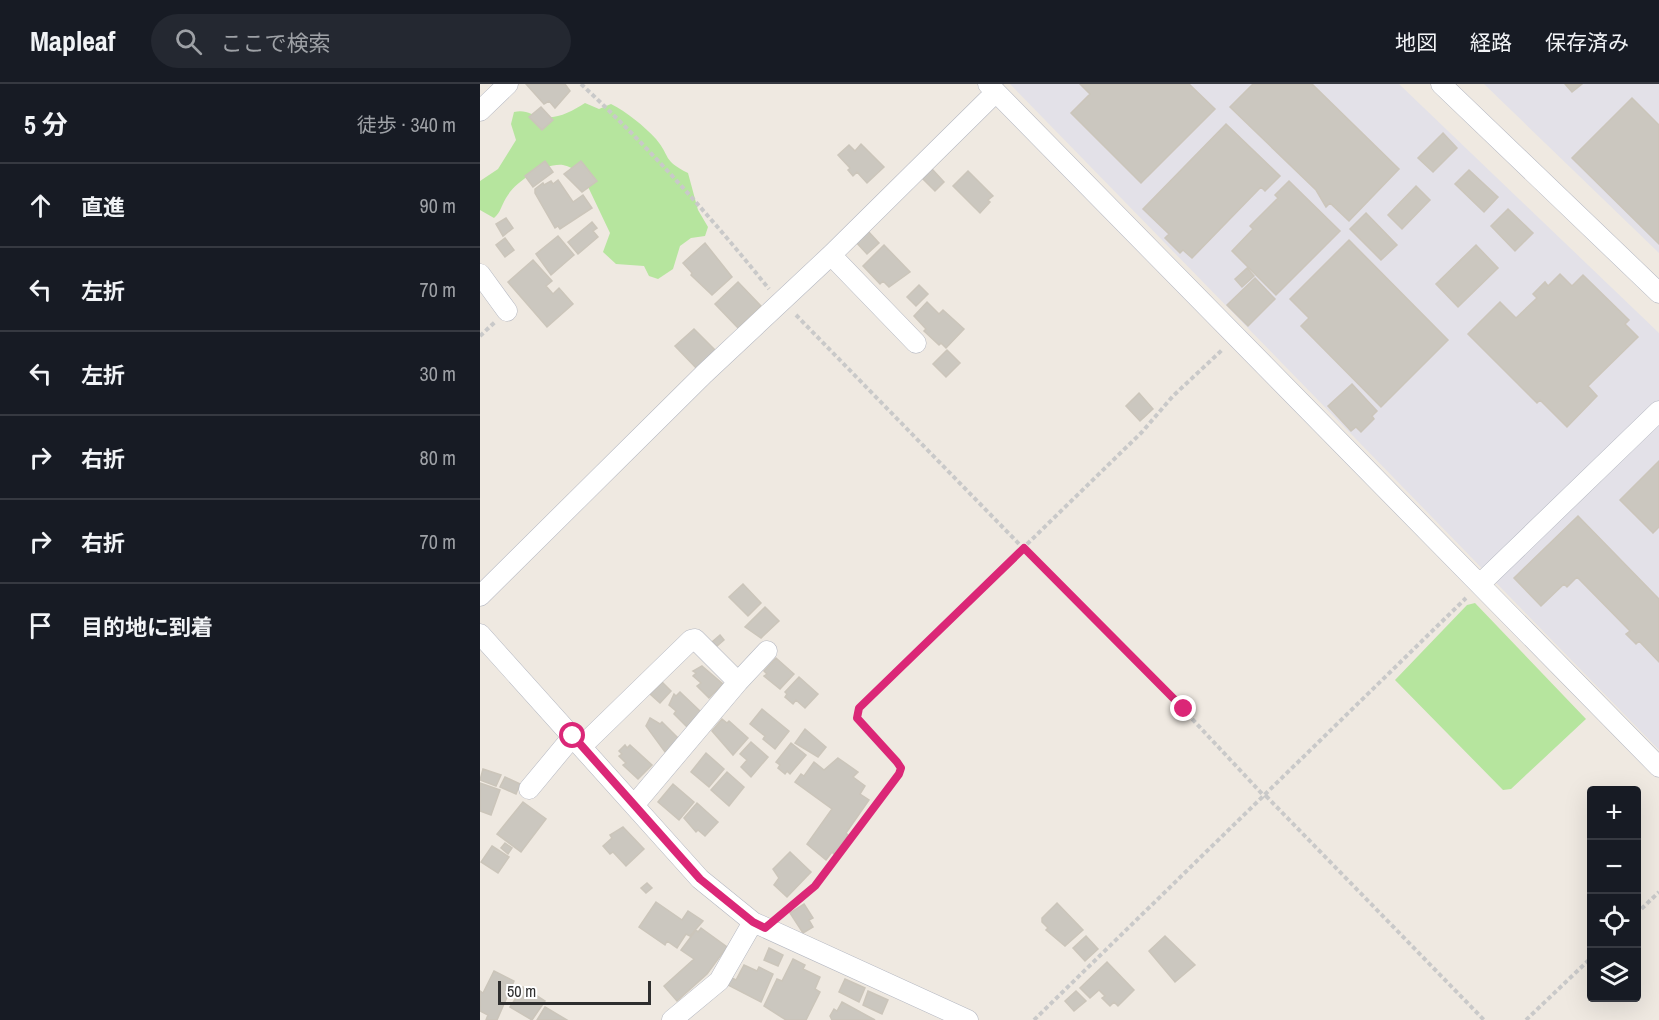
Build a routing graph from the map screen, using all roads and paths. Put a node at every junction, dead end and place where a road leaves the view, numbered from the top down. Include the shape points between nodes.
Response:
1 (508, 84) edge
2 (581, 84) edge
3 (1441, 84) edge
4 (992, 88) edge
5 (480, 111) edge
6 (831, 255) junction
7 (480, 274) edge
8 (1659, 293) edge
9 (782, 302) junction
10 (507, 311) dead end
11 (1236, 337) junction
12 (916, 343) dead end
13 (1659, 411) edge
14 (1023, 548) junction
15 (1480, 584) junction
16 (480, 596) edge
17 (480, 634) edge
18 (767, 651) dead end
19 (738, 682) junction
20 (578, 741) junction
21 (1659, 767) edge
22 (529, 789) dead end
23 (1266, 796) junction
24 (634, 804) junction
25 (1659, 892) edge
26 (1641, 909) edge
27 (759, 925) junction
28 (1587, 962) edge
29 (672, 1020) edge
30 (968, 1020) edge
31 (1034, 1020) edge
32 (1484, 1020) edge
33 (1526, 1020) edge

1 - 5 street
2 - 9 path via 714,220
3 - 8 street
4 - 6 street
4 - 11 street
6 - 9 street
6 - 12 street
7 - 10 street
9 - 14 path
9 - 16 street
11 - 14 path
11 - 15 street
13 - 15 street
14 - 23 path
14 - 27 path via 859,708 857,718 897,762 899,774 815,886
15 - 21 street
15 - 23 path
17 - 20 street
18 - 19 street
19 - 20 street via 695,639 691,640
19 - 24 street
20 - 22 street
20 - 24 street
23 - 31 path
23 - 32 path
24 - 27 street via 700,879
25 - 26 path
27 - 29 street via 719,981
27 - 30 street
28 - 33 path

